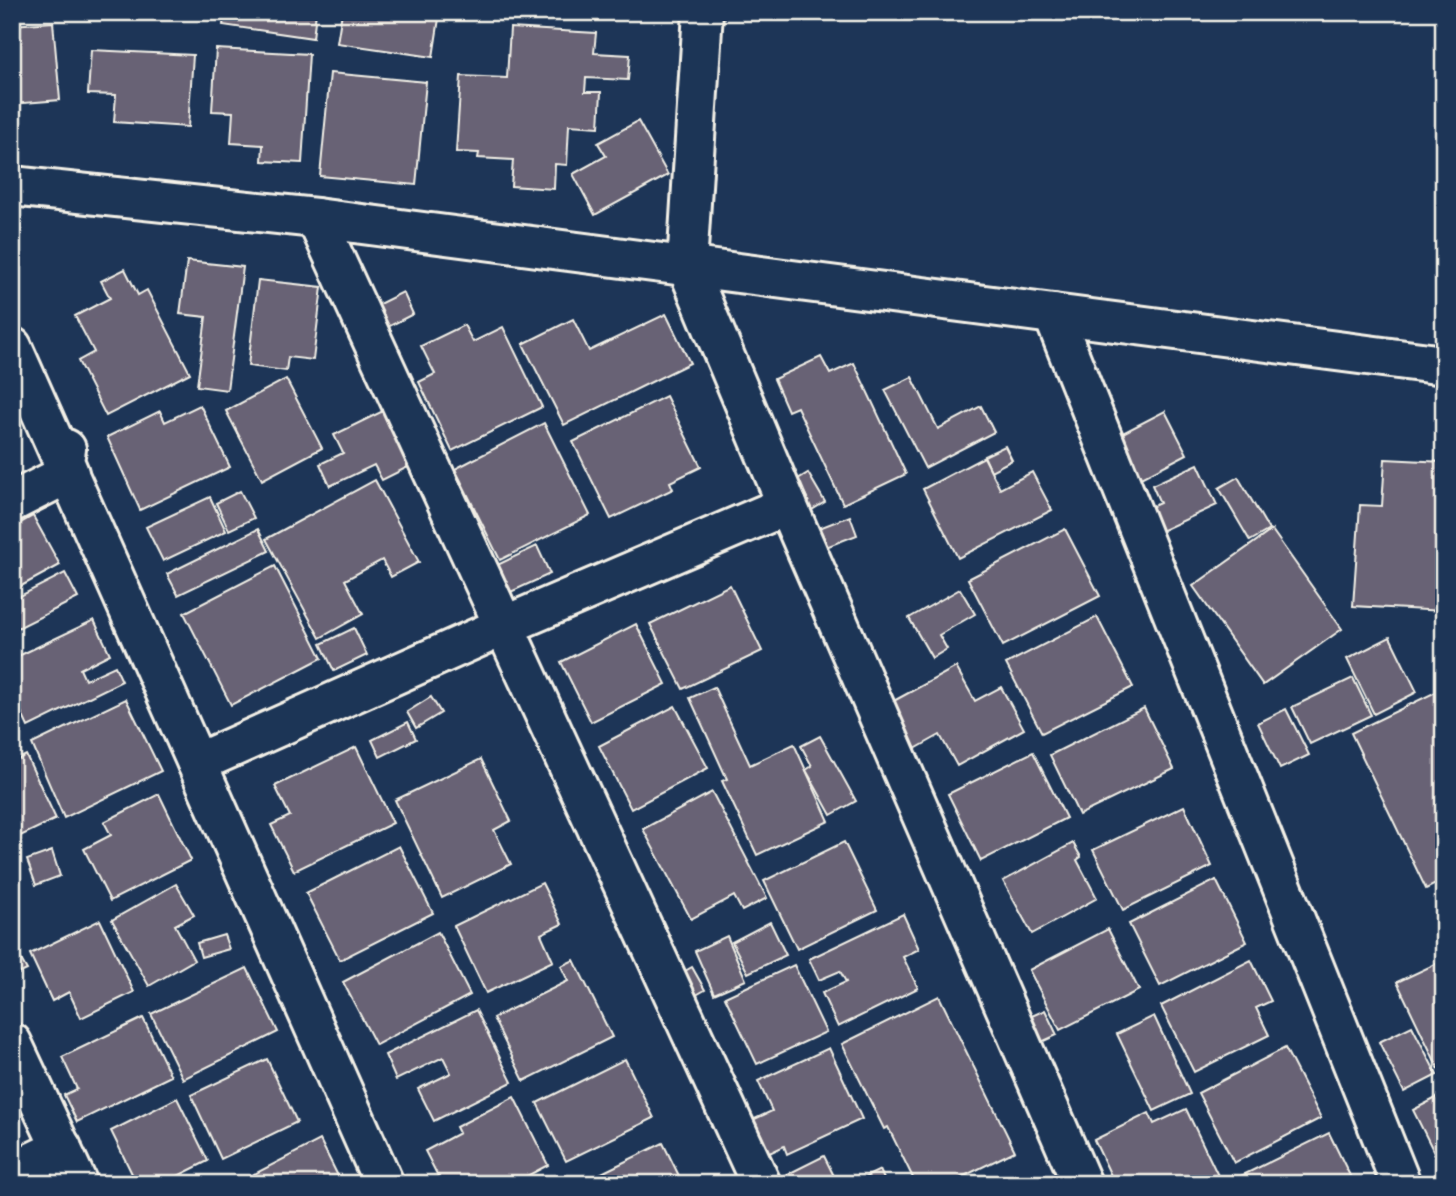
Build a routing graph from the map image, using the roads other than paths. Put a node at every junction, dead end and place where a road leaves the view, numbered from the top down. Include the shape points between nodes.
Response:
1 (703, 12) edge
2 (12, 186) edge
3 (316, 218) junction
4 (687, 266) junction
5 (1053, 314) junction
6 (12, 347) edge
7 (1444, 365) edge
8 (72, 417) dead end
9 (68, 473) junction
10 (12, 502) edge
11 (787, 505) junction
12 (504, 626) junction
13 (197, 763) junction
14 (12, 1043) edge
15 (62, 1148) junction
16 (12, 1172) edge
17 (78, 1184) edge
18 (384, 1184) edge
19 (761, 1184) edge
20 (1082, 1184) edge
21 (1401, 1184) edge

1 - 4 street
2 - 3 street
3 - 4 street
3 - 12 street
4 - 5 street
4 - 11 street
5 - 7 street
5 - 21 street
6 - 9 street
8 - 9 street via 64,461
9 - 10 street
9 - 13 street
11 - 12 street
11 - 20 street
12 - 13 street
12 - 19 street
13 - 18 street
14 - 15 street
15 - 16 street
15 - 17 street

